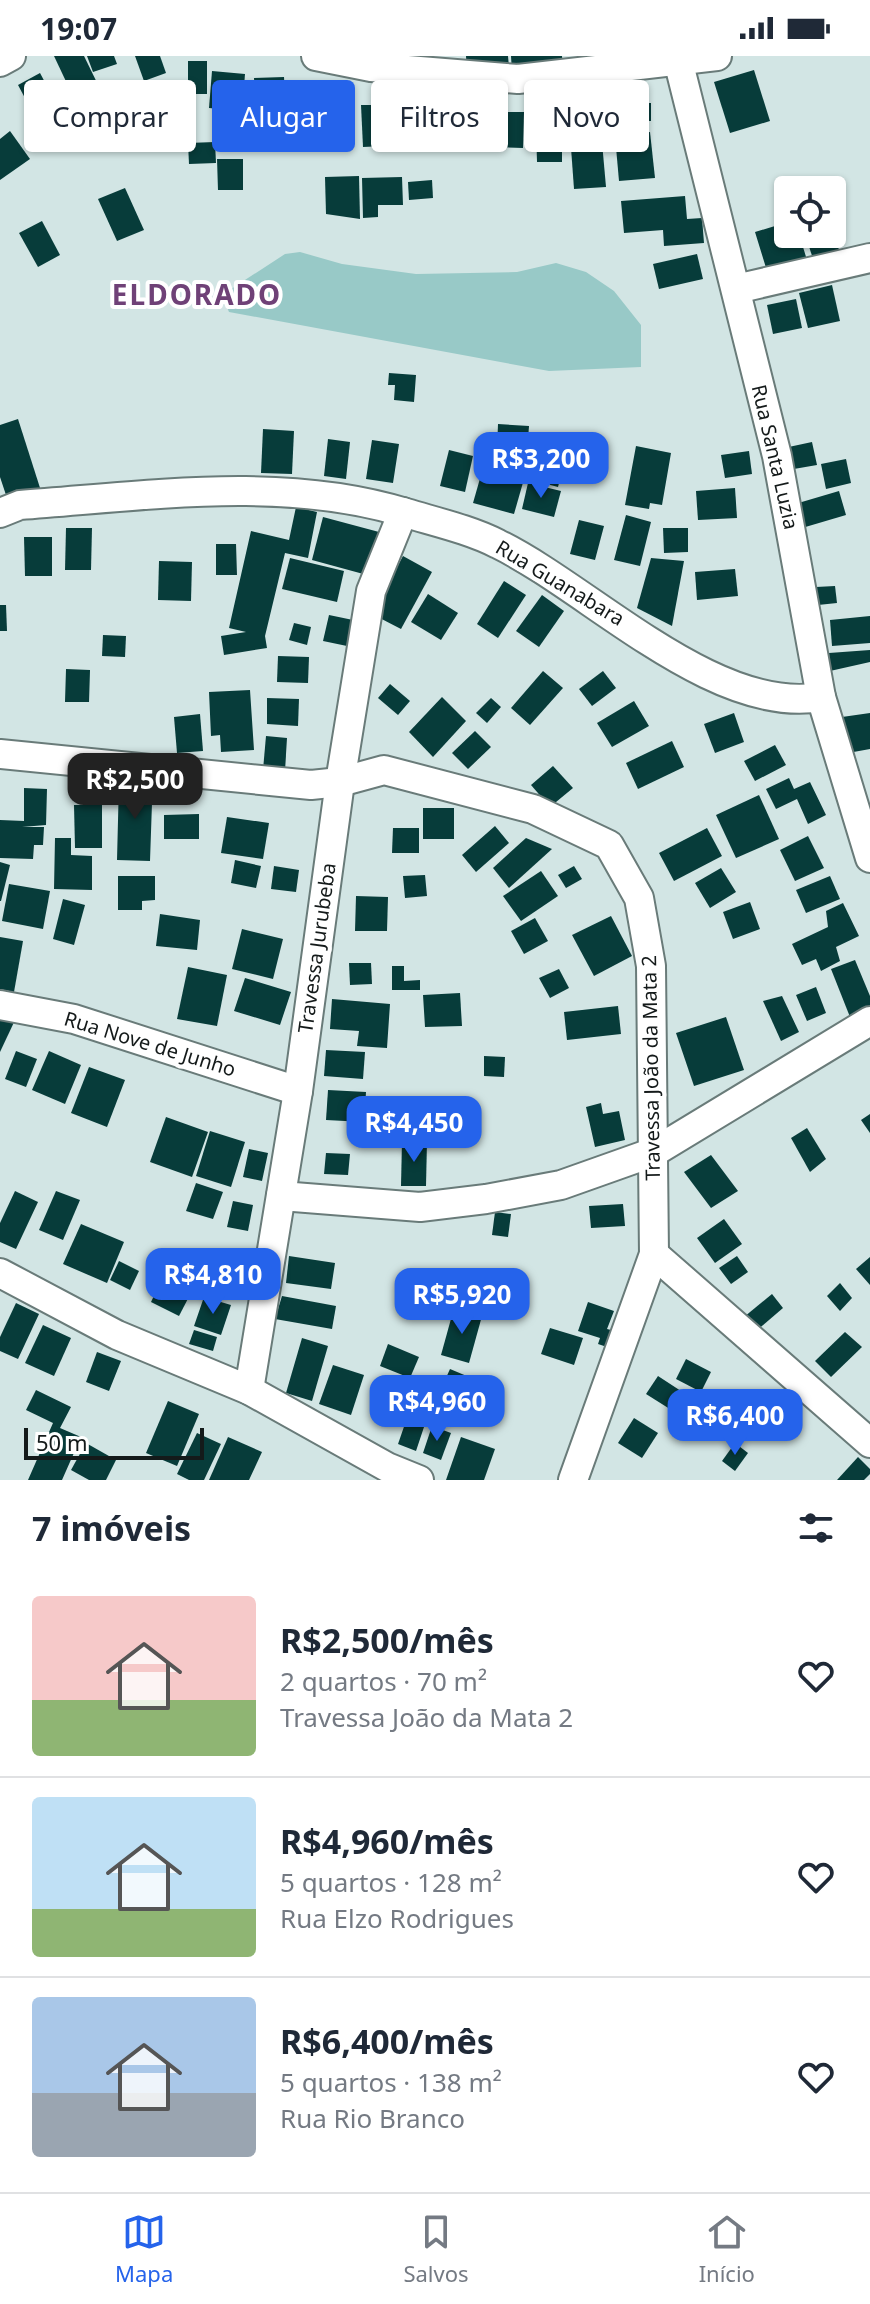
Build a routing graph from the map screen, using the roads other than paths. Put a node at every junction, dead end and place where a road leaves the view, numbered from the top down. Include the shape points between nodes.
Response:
1 (11, 56) edge
2 (316, 56) edge
3 (717, 56) edge
4 (677, 59) edge
5 (0, 62) edge
6 (870, 258) edge
7 (736, 289) junction
8 (403, 512) junction
9 (0, 513) edge
10 (821, 697) junction
11 (0, 754) edge
12 (857, 779) edge
13 (340, 782) junction
14 (870, 858) edge
15 (0, 1005) edge
16 (870, 1021) edge
17 (298, 1091) junction
18 (654, 1152) junction
19 (281, 1196) junction
20 (654, 1254) junction
21 (0, 1273) edge
22 (249, 1390) junction
23 (870, 1443) edge
24 (419, 1480) edge
25 (573, 1480) edge

1 - 5 street
2 - 4 street via 371,67 518,79
3 - 4 street
4 - 7 street, Rua Santa Luzia
6 - 7 street
7 - 10 street, Rua Santa Luzia via 777,456
8 - 9 street, Rua Guanabara via 304,493 174,494 20,505
8 - 10 street, Rua Guanabara via 497,543 696,671 777,698
8 - 13 street, Travessa Jurubeba via 371,591
10 - 12 street, Rua Santa Luzia
11 - 13 street, Travessa João da Mata 2 via 311,785
12 - 14 street, Rua Santa Luzia
13 - 17 street, Travessa Jurubeba
13 - 18 street, Travessa João da Mata 2 via 384,770 533,809 609,845 639,898 651,966
15 - 17 street, Rua Nove de Junho via 74,1019
16 - 18 street
17 - 19 street, Travessa Jurubeba
18 - 19 street via 561,1185 473,1201 420,1207
18 - 20 street, Travessa João da Mata 2
19 - 22 street, Travessa Jurubeba
20 - 23 street
20 - 25 street, Travessa João da Mata 2
21 - 22 street via 117,1335
22 - 24 street

